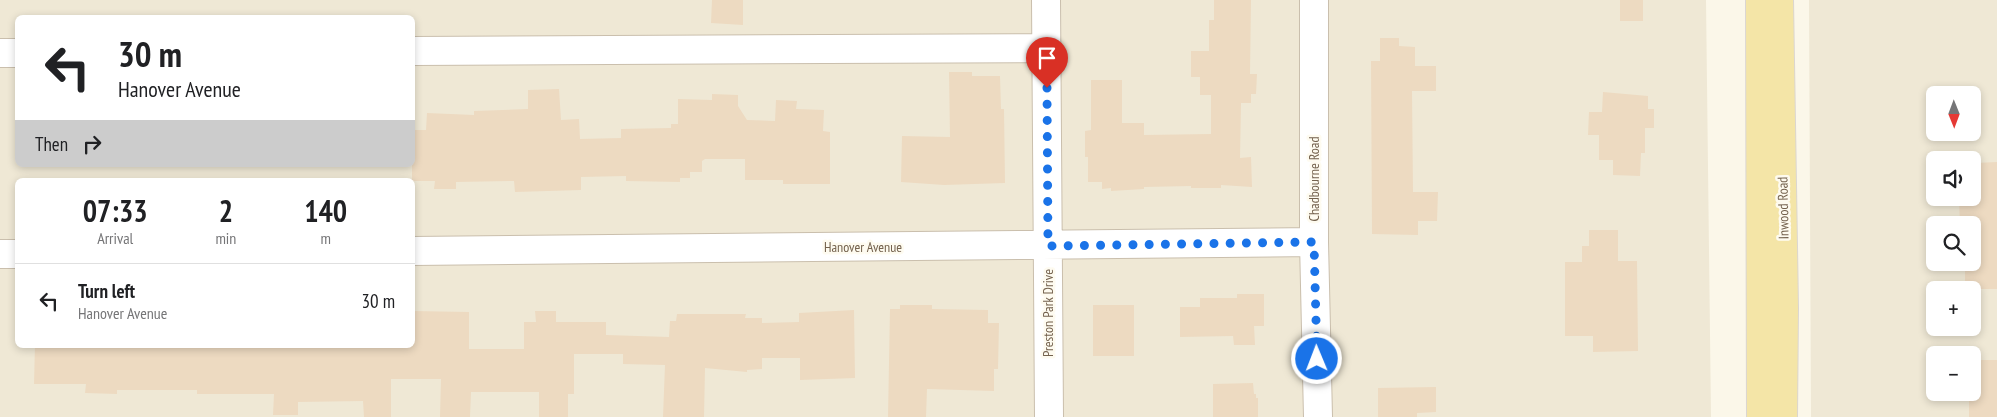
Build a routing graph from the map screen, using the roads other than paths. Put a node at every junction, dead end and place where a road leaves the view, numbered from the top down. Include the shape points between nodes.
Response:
1 (1046, 0) edge
2 (1314, 0) edge
3 (1760, 0) edge
4 (1779, 0) edge
5 (1046, 48) junction
6 (415, 51) edge
7 (0, 53) edge
8 (15, 53) edge
9 (1314, 242) junction
10 (1048, 246) junction
11 (415, 251) edge
12 (0, 254) edge
13 (15, 254) edge
14 (1772, 361) junction
15 (1049, 417) edge
16 (1318, 417) edge
17 (1761, 417) edge
18 (1783, 417) edge

1 - 5 street, Preston Park Drive
2 - 9 street, Chadbourne Road
3 - 14 main road, Inwood Road
4 - 14 main road, Inwood Road via 1782,184
5 - 6 street
5 - 10 street, Preston Park Drive
7 - 8 street
9 - 10 street, Hanover Avenue
9 - 16 street, Chadbourne Road
10 - 11 street, Hanover Avenue
10 - 15 street, Preston Park Drive
12 - 13 street
14 - 17 main road, Inwood Road
14 - 18 main road, Inwood Road

